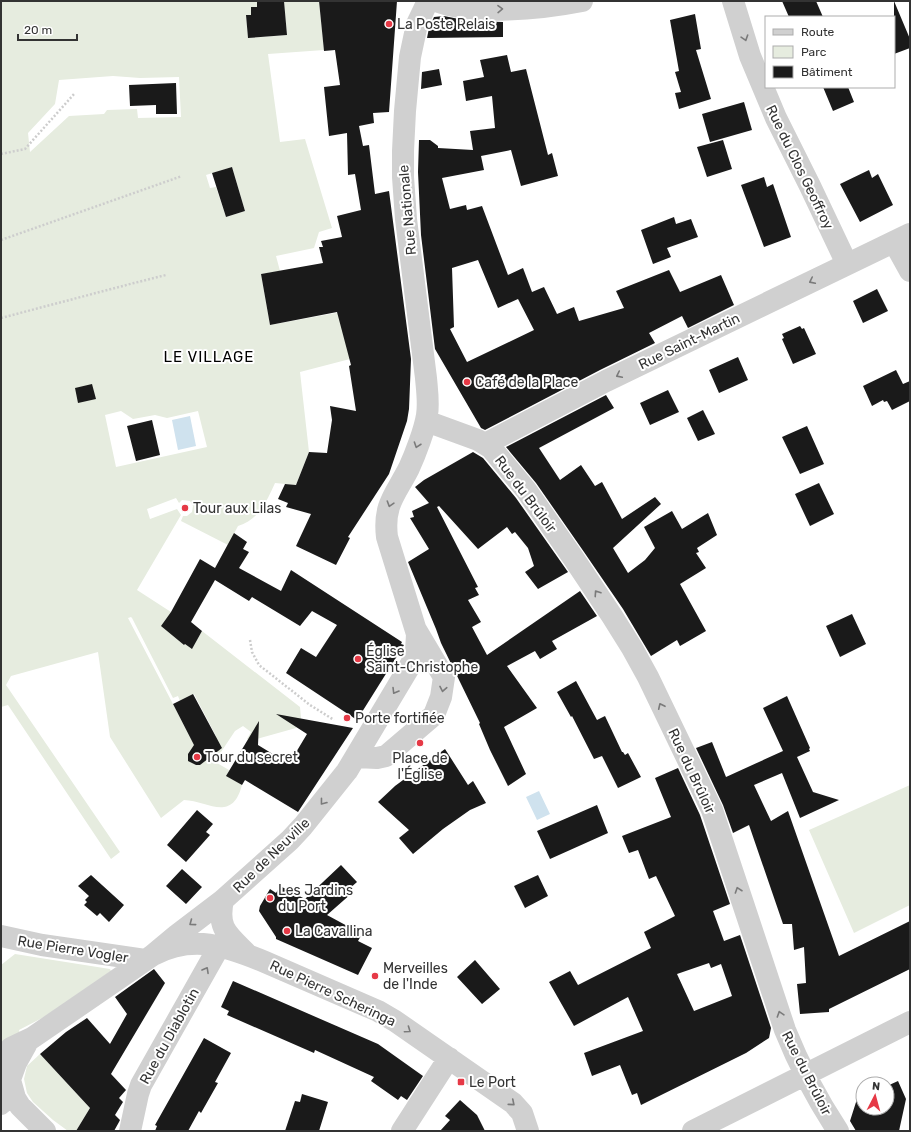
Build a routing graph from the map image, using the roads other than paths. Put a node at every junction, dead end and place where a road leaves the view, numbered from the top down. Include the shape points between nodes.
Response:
1 (428, 1) edge
2 (436, 1) edge
3 (582, 1) edge
4 (733, 1) edge
5 (902, 238) edge
6 (847, 264) junction
7 (910, 271) edge
8 (426, 421) junction
9 (478, 440) junction
10 (416, 630) junction
11 (351, 764) junction
12 (223, 900) junction
13 (1, 936) edge
14 (220, 945) junction
15 (247, 954) junction
16 (149, 958) junction
17 (910, 1022) edge
18 (449, 1058) junction
19 (5, 1071) edge
20 (806, 1075) junction
21 (1, 1104) edge
22 (45, 1131) edge
23 (130, 1131) edge
24 (402, 1131) edge
25 (528, 1131) edge
26 (693, 1131) edge
27 (838, 1131) edge

1 - 8 street, Rue Nationale via 417,24 410,57 403,151 406,219 428,397
2 -> 3 street via 461,8 480,9 544,8
4 -> 6 street, Rue du Clos Geoffroy via 750,56 773,111
5 - 6 street, Rue Saint-Martin
5 - 7 street
6 -> 9 street, Rue Saint-Martin
8 - 9 street
8 -> 10 street, Rue Nationale via 408,470 390,502 387,517 387,532
20 -> 9 street, Rue du Brûloir via 785,1030 712,810 648,677 612,616 526,490 491,448
10 -> 11 street via 417,648 411,664
10 -> 11 street via 444,677 436,712 386,756
11 -> 12 street, Rue de Neuville via 290,840
12 - 15 street, Rue de Neuville via 220,914 224,928
12 -> 16 street, Rue de Neuville
13 - 16 street, Rue Pierre Vogler via 42,945
14 - 15 street, Rue Pierre Scheringa
14 - 16 street, Rue de Neuville via 180,945
23 -> 14 street, Rue du Diablotin via 141,1085
15 -> 18 street, Rue Pierre Scheringa via 378,1011
16 - 19 street, Rue de Neuville via 32,1038 11,1048
17 - 20 street
18 - 24 street
18 -> 25 street, Rue Pierre Scheringa via 513,1103 522,1113
19 - 21 street, Rue de Neuville
19 - 22 street via 20,1106
20 - 26 street
20 - 27 street, Rue du Brûloir

